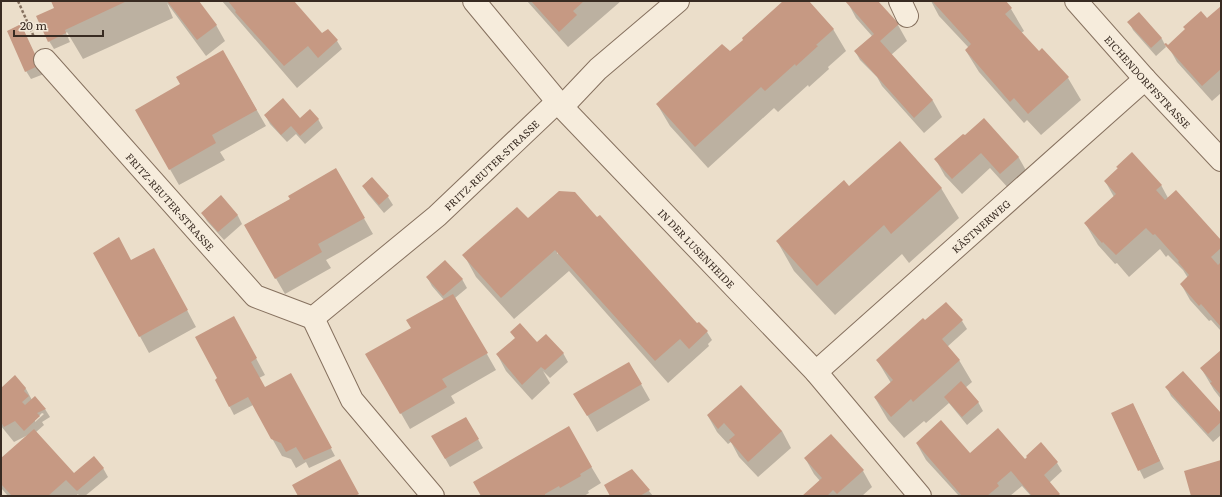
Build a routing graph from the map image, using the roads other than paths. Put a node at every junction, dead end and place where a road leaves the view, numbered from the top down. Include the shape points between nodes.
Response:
1 (474, 1) edge
2 (678, 1) edge
3 (1076, 1) edge
4 (45, 60) road end
5 (1145, 79) junction
6 (559, 104) junction
7 (1221, 160) edge
8 (313, 318) junction
9 (816, 372) junction
10 (433, 496) edge
11 (920, 496) edge

1 - 6 street, IN DER LUSENHEIDE
2 - 6 street, FRITZ-REUTER-STRASSE
3 - 5 street, EICHENDORFFSTRASSE
4 - 8 street, FRITZ-REUTER-STRASSE via 255,296
5 - 7 street, EICHENDORFFSTRASSE
5 - 9 street, KÄSTNERWEG
6 - 8 street, FRITZ-REUTER-STRASSE via 437,216
6 - 9 street, IN DER LUSENHEIDE
8 - 10 street via 352,400
9 - 11 street, IN DER LUSENHEIDE

